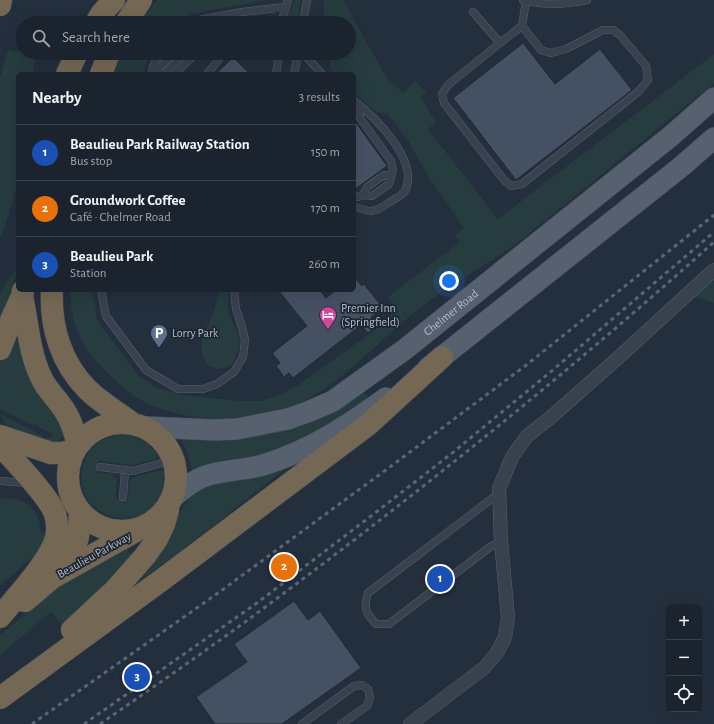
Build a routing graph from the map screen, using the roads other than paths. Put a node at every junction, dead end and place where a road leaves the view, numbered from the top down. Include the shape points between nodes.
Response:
1 (1, 0) edge
2 (114, 0) edge
3 (141, 0) edge
4 (307, 0) edge
5 (524, 0) edge
6 (587, 0) edge
7 (286, 3) edge
8 (0, 5) edge
9 (473, 12) dead end
10 (225, 15) joint
11 (100, 16) edge
12 (131, 16) edge
13 (219, 16) edge
14 (282, 16) edge
15 (304, 16) edge
16 (522, 26) junction
17 (500, 43) junction
18 (74, 60) edge
19 (106, 60) edge
20 (156, 60) edge
21 (167, 60) edge
22 (178, 60) edge
23 (188, 60) edge
24 (218, 60) edge
25 (278, 60) edge
26 (297, 60) edge
27 (309, 60) edge
28 (68, 72) edge
29 (102, 72) edge
30 (152, 72) edge
31 (160, 72) edge
32 (166, 72) edge
33 (176, 72) edge
34 (209, 72) edge
35 (276, 72) edge
36 (294, 72) edge
37 (320, 72) edge
38 (714, 98) edge
39 (356, 102) edge
40 (714, 138) edge
41 (356, 196) edge
42 (356, 207) edge
43 (714, 270) edge
44 (52, 292) edge
45 (100, 292) edge
46 (234, 292) edge
47 (23, 293) edge
48 (0, 349) edge
49 (442, 357) junction
50 (139, 425) junction
51 (0, 436) edge
52 (0, 444) edge
53 (77, 447) junction
54 (173, 460) junction
55 (100, 468) dead end
56 (125, 471) junction
57 (0, 481) edge
58 (33, 483) junction
59 (499, 490) junction
60 (123, 497) dead end
61 (170, 503) junction
62 (76, 504) junction
63 (137, 531) junction
64 (500, 541) junction
65 (52, 578) junction
66 (0, 617) edge
67 (0, 622) edge
68 (0, 686) edge
69 (0, 698) edge
70 (302, 724) edge
71 (341, 724) edge
72 (410, 724) edge

1 - 8 highway
2 - 11 highway
3 - 12 highway
4 - 15 lane
5 - 6 lane via 555,4
5 - 16 lane
7 - 10 lane
7 - 14 lane
9 - 17 lane
10 - 13 lane
16 - 17 lane
16 - 17 lane via 541,50 551,53 566,49 603,30 612,30 620,35 646,66 648,80 638,92 522,184 511,186 444,104 442,94 448,85
18 - 28 highway
19 - 29 highway
20 - 30 lane
21 - 31 lane via 159,68
22 - 32 lane
23 - 33 lane
24 - 34 lane
25 - 35 lane
26 - 36 lane
27 - 37 lane
38 - 50 main road, Chelmer Road via 671,136 404,350 333,401 288,419 236,429
39 - 41 lane via 360,118 391,161 393,170 389,184 372,196
39 - 42 lane via 388,134 404,158 408,172 404,192 381,208 372,212
40 - 49 main road
43 - 59 street via 550,418 526,436 512,457
44 - 50 highway via 55,332 60,348 76,377 87,389
45 - 46 lane via 106,316 146,370 178,389 203,389 217,384 234,372 243,357 245,340
47 - 48 highway
47 - 53 highway via 34,361 42,378 66,412
49 - 61 main road via 363,415 326,438 265,465 204,476 189,484
49 - 69 highway via 369,424
50 - 53 highway via 114,422 90,434
50 - 54 highway via 162,440
51 - 53 highway via 51,453 62,453
52 - 58 highway
52 - 62 highway via 37,468
53 - 62 highway via 68,476
54 - 56 lane
54 - 61 highway via 176,475
55 - 56 lane
56 - 60 lane
57 - 58 lane
58 - 66 highway via 55,513 56,537 47,558
59 - 64 street
59 - 64 lane via 494,498 368,593 365,603 368,615 376,624 388,624
61 - 63 highway via 157,520
61 - 68 highway via 157,540 115,590 80,624
62 - 63 highway via 88,520 105,529 118,532
62 - 65 highway, Beaulieu Parkway via 79,535 77,543
63 - 65 highway, Beaulieu Parkway
64 - 72 street via 508,618 505,637 497,653 484,668
65 - 67 highway, Beaulieu Parkway
70 - 71 lane via 354,686 362,684 368,689 370,698 367,706

